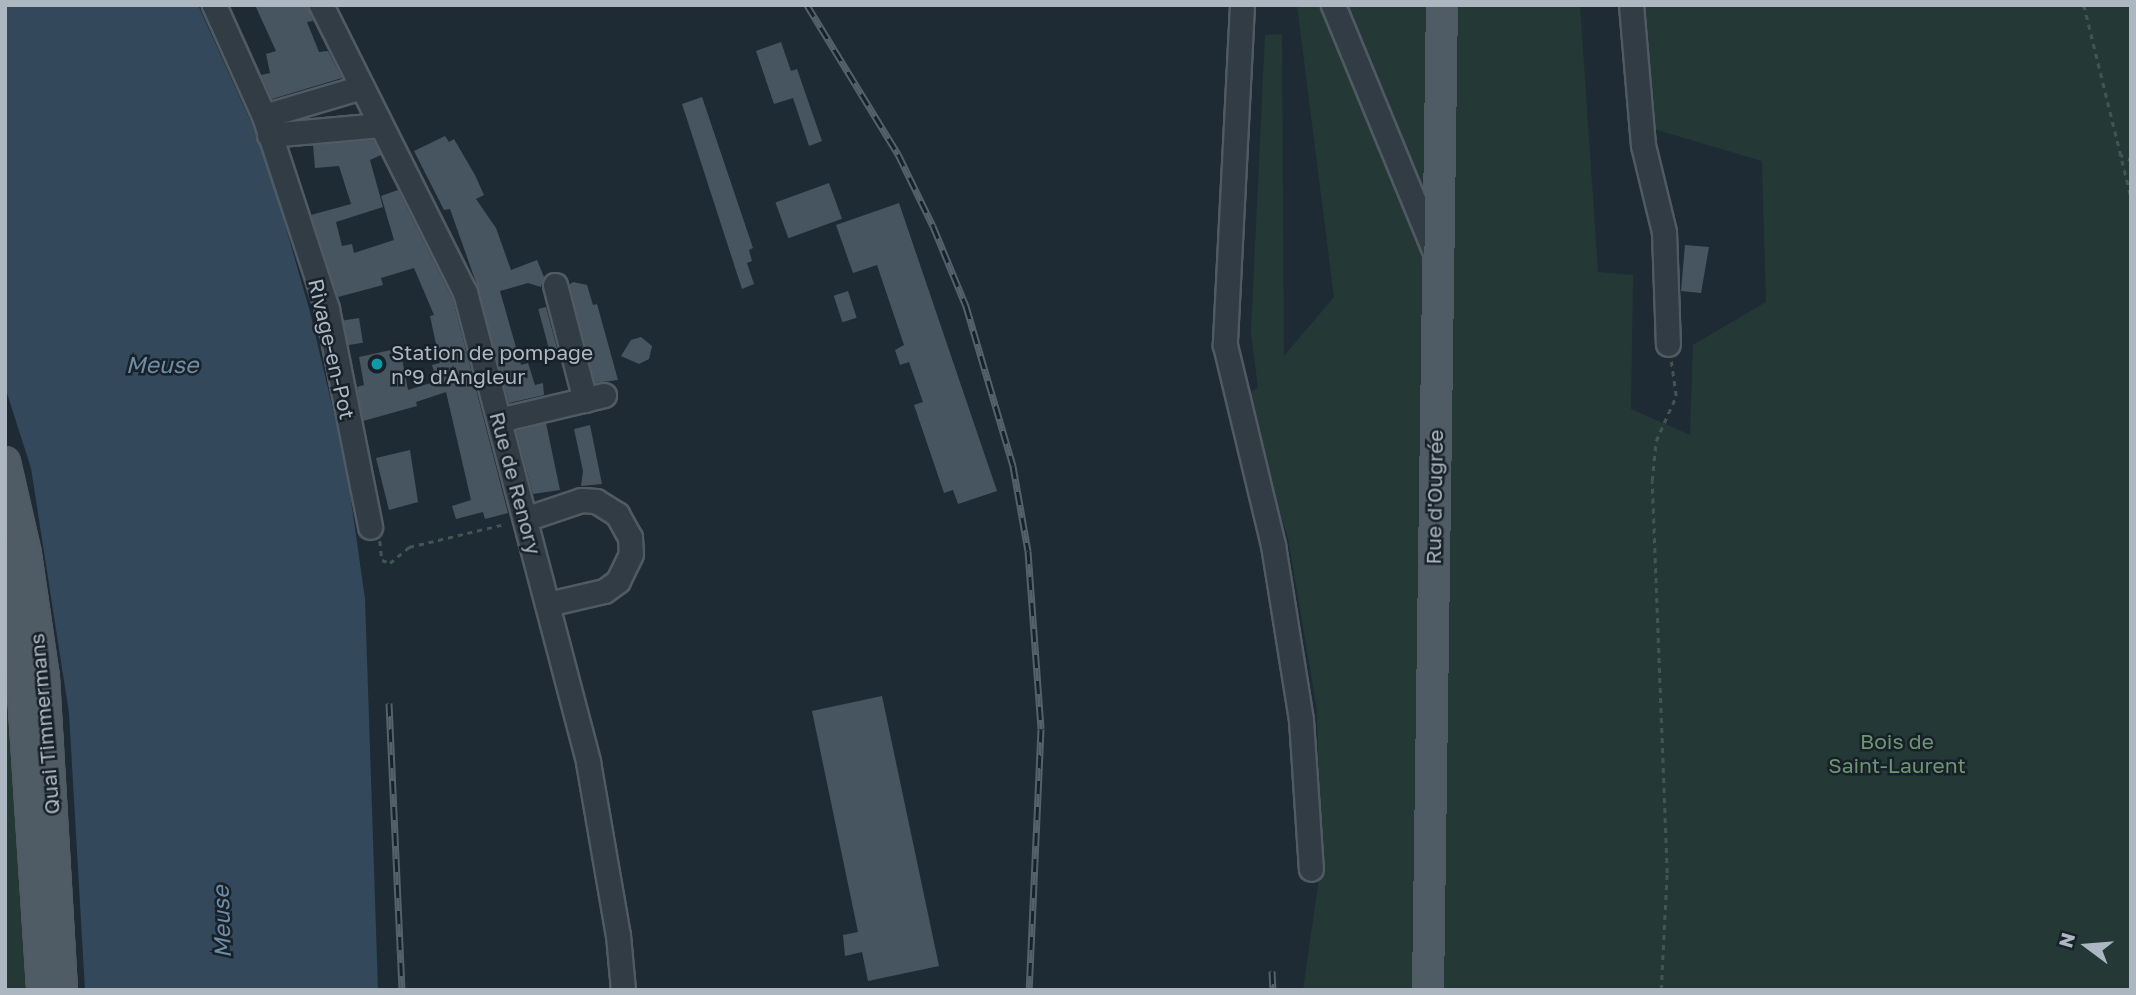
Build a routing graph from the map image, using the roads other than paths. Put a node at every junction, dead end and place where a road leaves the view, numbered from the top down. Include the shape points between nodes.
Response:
1 (214, 5) edge
2 (321, 5) edge
3 (1242, 5) edge
4 (1333, 5) edge
5 (1442, 5) edge
6 (1631, 5) edge
7 (362, 87) junction
8 (267, 125) junction
9 (381, 125) junction
10 (1437, 259) junction
11 (555, 285) dead end
12 (1668, 344) road end
13 (499, 420) junction
14 (5, 462) edge
15 (525, 519) junction
16 (370, 527) road end
17 (5, 557) edge
18 (548, 604) junction
19 (13, 681) edge
20 (1311, 869) dead end
21 (42, 990) edge
22 (62, 990) edge
23 (623, 990) edge
24 (1428, 990) edge

1 - 8 street, Rivage-en-Pot
2 - 7 street, Rue de Renory
3 - 20 street via 1224,345 1273,545 1301,720
4 - 10 street
5 - 10 main road, Rue d'Ougrée
6 - 12 street via 1643,145 1664,232
7 - 8 street
7 - 9 street, Rue de Renory
8 - 9 street
8 - 16 street, Rivage-en-Pot via 327,309
9 - 13 street, Rue de Renory via 465,292
10 - 24 main road, Rue d'Ougrée
11 - 13 street via 595,397
13 - 15 street, Rue de Renory
14 - 22 main road, Quai Timmermans via 26,554 44,677
15 - 18 street, Rue de Renory
15 - 18 street via 581,500 596,501 617,514 630,537 631,554 618,581 604,591
17 - 19 main road, Quai Timmermans
18 - 23 street, Rue de Renory via 588,762 618,934
19 - 21 main road, Quai Timmermans

